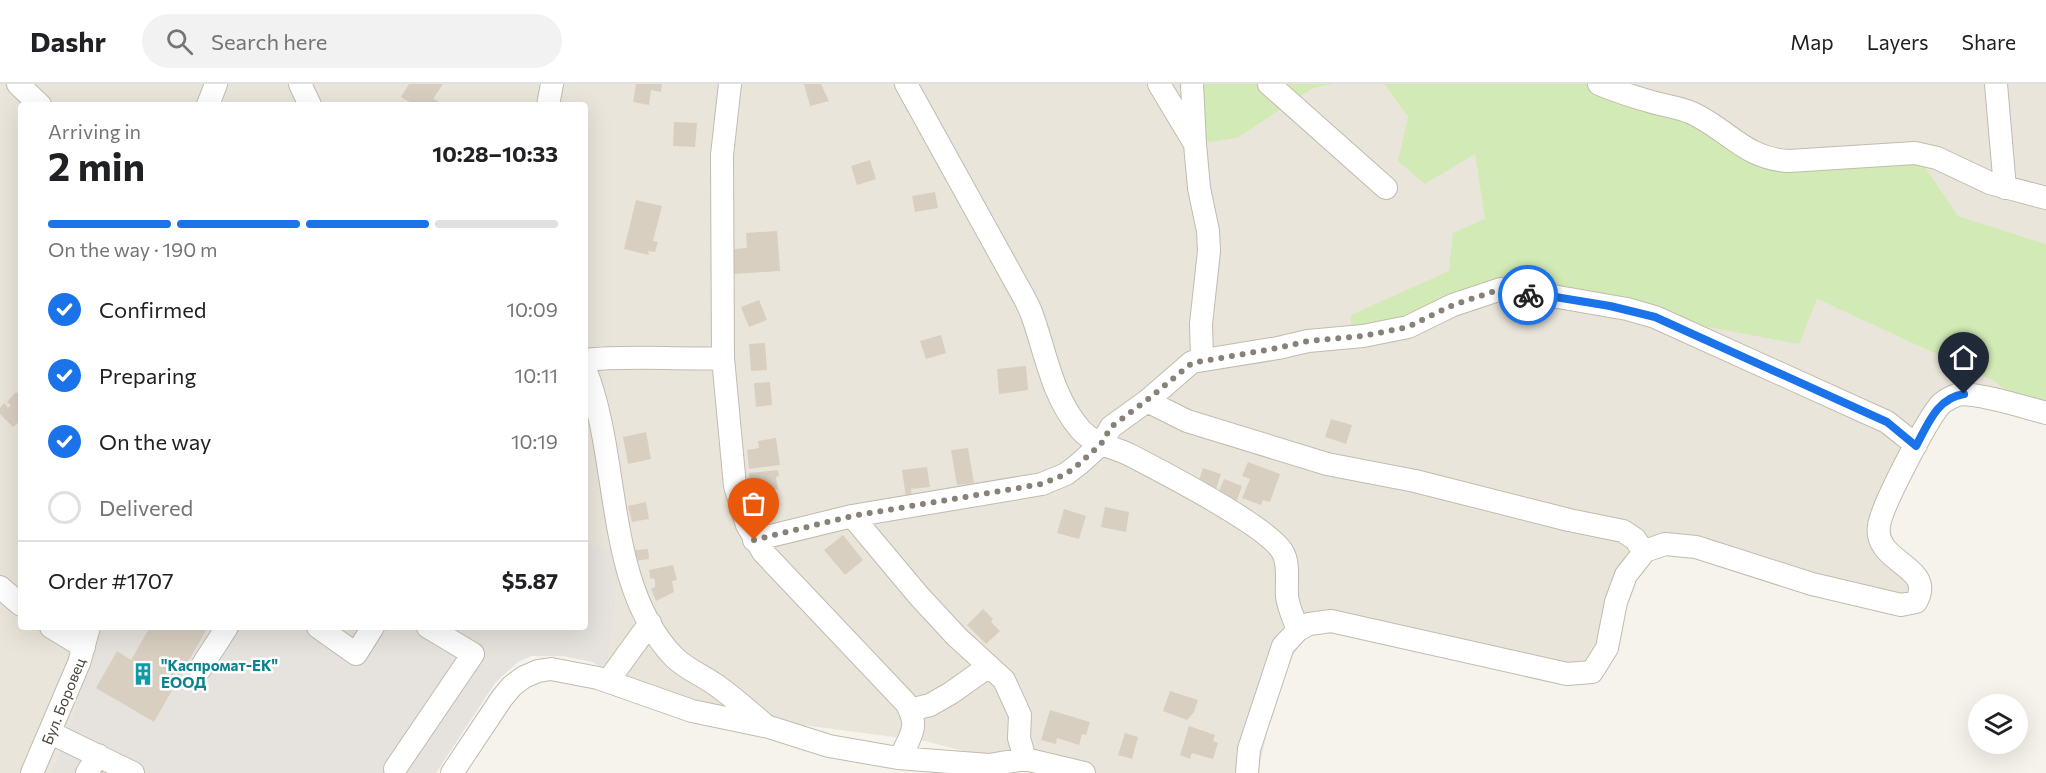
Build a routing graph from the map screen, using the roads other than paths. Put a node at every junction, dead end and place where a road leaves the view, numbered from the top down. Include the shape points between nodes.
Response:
1 (18, 84) edge
2 (216, 84) edge
3 (300, 84) edge
4 (552, 84) edge
5 (730, 84) edge
6 (906, 84) edge
7 (1159, 84) edge
8 (1192, 84) edge
9 (1269, 84) edge
10 (1599, 84) edge
11 (1996, 84) edge
12 (37, 102) edge
13 (209, 102) edge
14 (309, 102) edge
15 (549, 102) edge
16 (1195, 144) junction
17 (1386, 188) dead end
18 (2005, 188) junction
19 (2046, 198) edge
20 (723, 358) junction
21 (588, 360) edge
22 (1202, 360) junction
23 (588, 380) edge
24 (1147, 400) junction
25 (2046, 413) edge
26 (1101, 444) junction
27 (1916, 446) junction
28 (852, 516) junction
29 (754, 540) junction
30 (1644, 552) junction
31 (0, 587) edge
32 (18, 602) edge
33 (650, 623) junction
34 (62, 630) edge
35 (225, 630) edge
36 (322, 630) edge
37 (371, 630) edge
38 (433, 630) edge
39 (1298, 630) junction
40 (87, 637) edge
41 (988, 666) junction
42 (200, 669) dead end
43 (608, 681) junction
44 (910, 710) junction
45 (769, 728) junction
46 (51, 733) junction
47 (900, 758) junction
48 (1025, 759) junction
49 (93, 764) edge
50 (395, 769) dead end
51 (32, 773) edge
52 (133, 773) edge
53 (452, 773) edge
54 (1084, 773) edge
55 (1247, 773) edge

1 - 12 street
2 - 13 street
3 - 14 street
4 - 15 street
5 - 20 street via 722,155
6 - 26 street via 1021,292 1064,404 1080,429
7 - 16 street
8 - 16 street
9 - 17 street
10 - 18 street via 1691,112 1745,148 1772,160 1915,153 1937,158
11 - 18 street
16 - 22 street via 1208,241
18 - 19 street
20 - 21 street
20 - 29 street via 735,486
22 - 24 street via 1192,363
22 - 27 street via 1408,327 1453,305 1501,289 1518,296 1567,298 1655,317 1887,422
23 - 33 street via 628,570
24 - 26 street via 1111,427
24 - 30 street via 1188,421 1327,464 1623,531
25 - 27 street via 1980,397 1956,396 1940,405
26 - 28 street via 1066,474 1042,484
26 - 39 street via 1153,466 1275,541 1284,552 1287,597
27 - 30 street via 1882,515 1878,533 1887,551 1916,574 1922,589 1916,602 1900,605 1812,584 1681,544 1665,544
28 - 29 street
28 - 41 street via 919,596
29 - 44 street
30 - 39 street via 1621,585 1607,648 1592,672 1567,674 1331,621
31 - 32 street
33 - 43 street
33 - 45 street via 674,656
34 - 40 street
35 - 42 street
36 - 37 street via 356,654
38 - 50 street via 473,654
39 - 55 street via 1282,646 1249,749
40 - 46 street, Бул. Боровец
41 - 44 street via 930,705
41 - 48 street via 1004,680 1017,704
43 - 45 street via 692,711
43 - 53 street via 551,669 524,676 501,698
44 - 47 street via 914,730
45 - 47 street via 829,746
46 - 49 street
46 - 51 street, Бул. Боровец
47 - 48 street via 989,765
48 - 54 street
49 - 52 street

